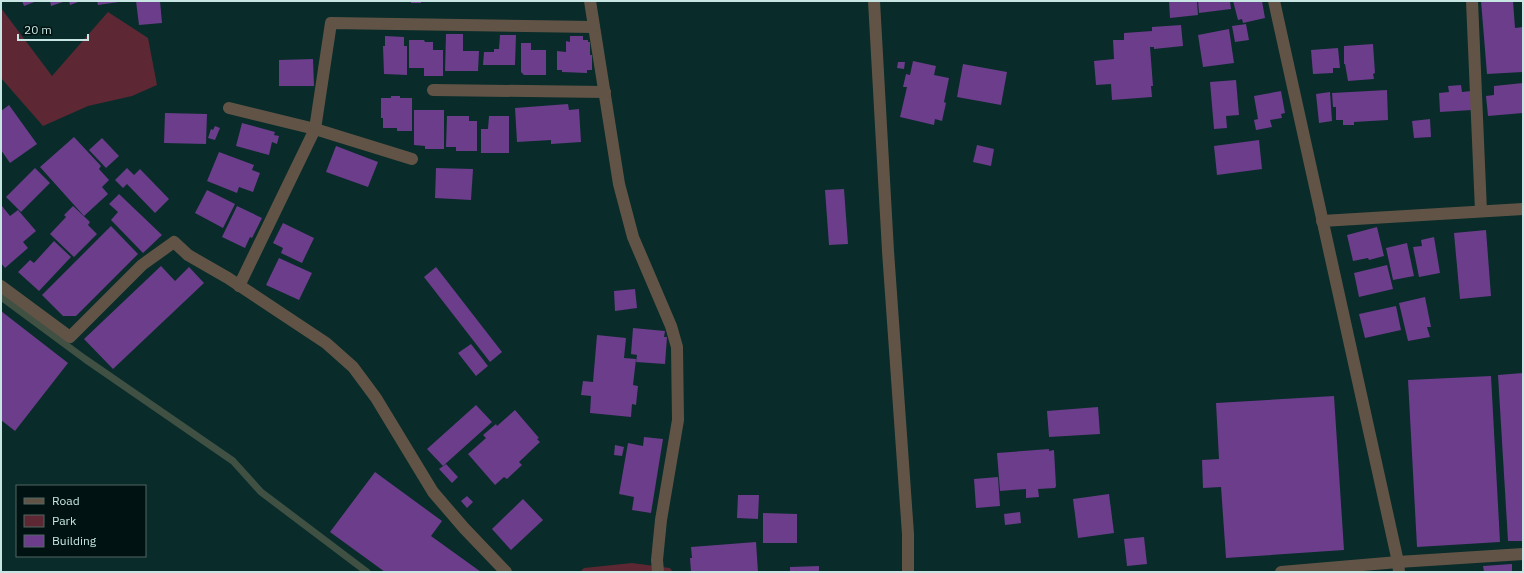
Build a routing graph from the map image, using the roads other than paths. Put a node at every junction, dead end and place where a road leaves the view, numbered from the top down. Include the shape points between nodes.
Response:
1 (590, 1) edge
2 (874, 1) edge
3 (1274, 1) edge
4 (1472, 1) edge
5 (594, 27) junction
6 (434, 90) dead end
7 (605, 92) junction
8 (229, 108) dead end
9 (315, 129) junction
10 (412, 159) dead end
11 (1523, 209) edge
12 (1481, 211) junction
13 (1322, 221) junction
14 (1, 286) edge
15 (239, 286) junction
16 (1523, 554) edge
17 (1398, 567) edge
18 (506, 572) edge
19 (658, 572) edge
20 (908, 572) edge
21 (1281, 572) edge

1 - 5 street
2 - 20 street via 908,534
3 - 13 street
4 - 12 street
5 - 7 street
5 - 9 street via 331,23
6 - 7 street
7 - 19 street via 619,184 633,237 671,326 677,347 678,420 661,520
8 - 9 street
9 - 10 street
9 - 15 street
11 - 12 street
12 - 13 street
13 - 17 street
14 - 15 street via 70,337 142,265 174,242 188,255
15 - 18 street via 326,343 353,367 376,398 433,492
16 - 17 street
17 - 21 street

